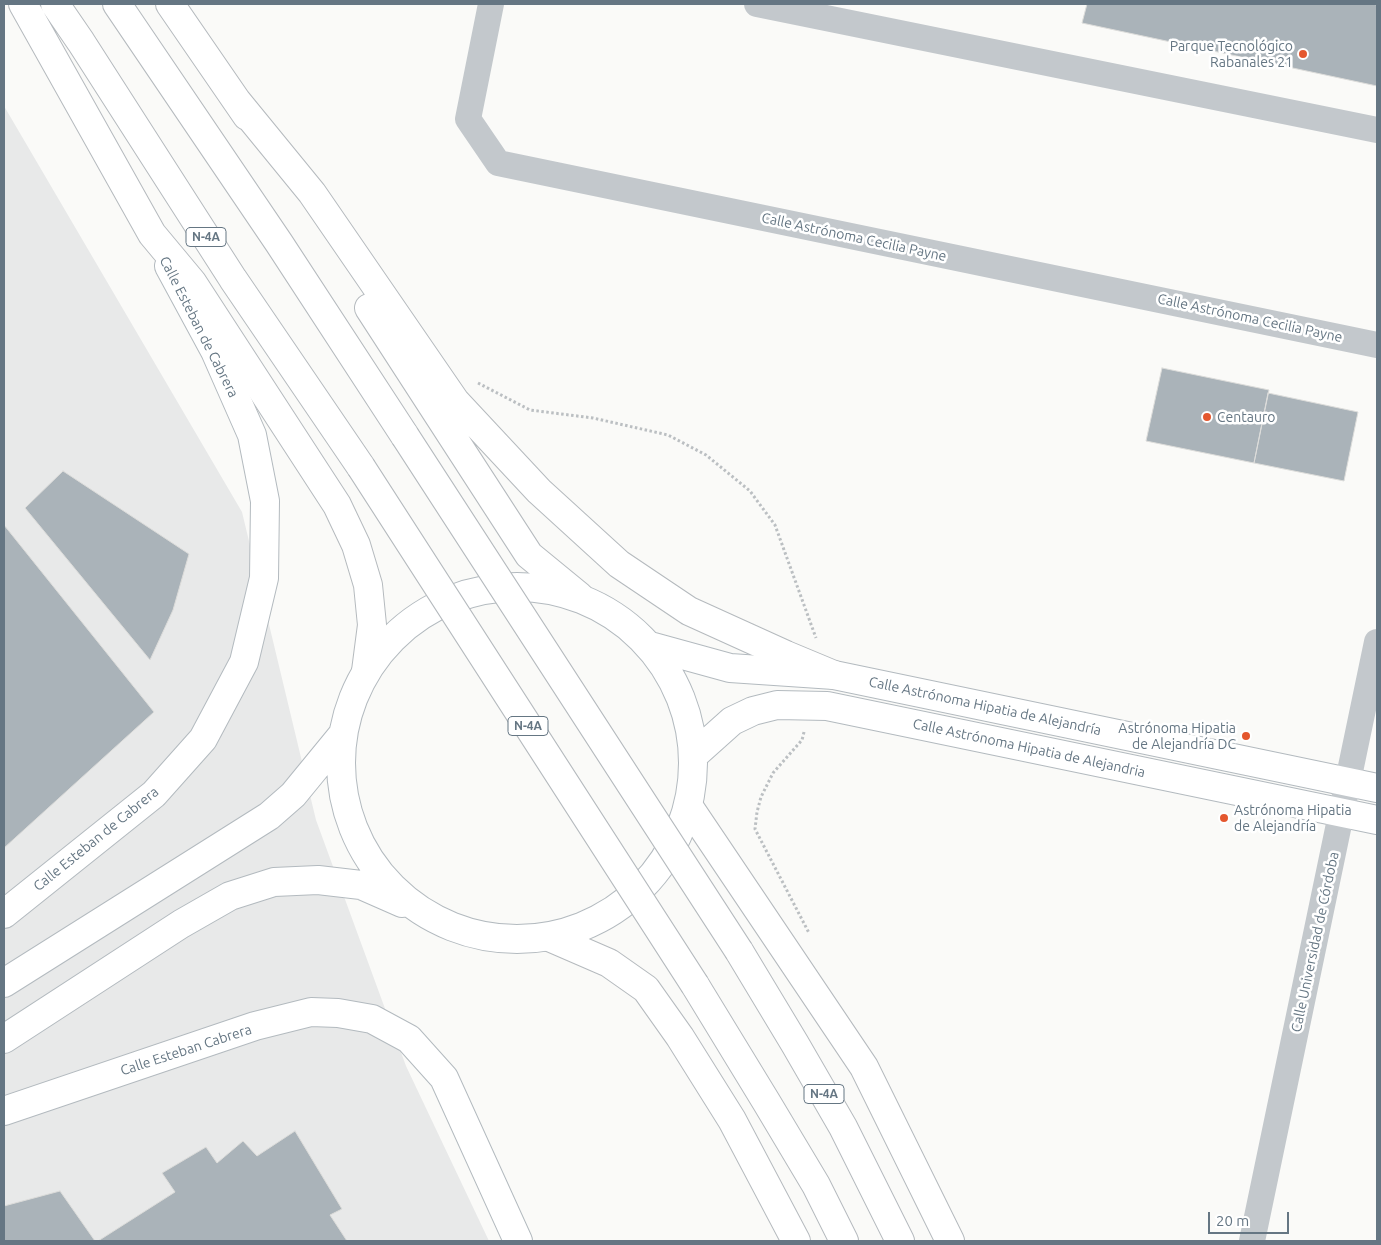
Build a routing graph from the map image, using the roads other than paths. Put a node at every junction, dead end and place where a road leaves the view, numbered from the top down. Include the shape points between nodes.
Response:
1 (23, 4) edge
2 (55, 4) edge
3 (117, 4) edge
4 (170, 4) edge
5 (491, 4) edge
6 (757, 4) edge
7 (236, 100) junction
8 (1377, 130) edge
9 (152, 234) junction
10 (1377, 345) edge
11 (579, 596) junction
12 (1377, 642) edge
13 (650, 646) junction
14 (366, 671) junction
15 (834, 675) junction
16 (343, 734) junction
17 (694, 755) junction
18 (1349, 782) junction
19 (1377, 788) edge
20 (689, 806) junction
21 (1342, 813) junction
22 (1377, 820) edge
23 (4, 914) edge
24 (425, 914) junction
25 (548, 937) junction
26 (4, 983) edge
27 (4, 1039) edge
28 (4, 1111) edge
29 (518, 1241) edge
30 (796, 1241) edge
31 (844, 1241) edge
32 (900, 1241) edge
33 (950, 1241) edge
34 (1252, 1241) edge

1 - 9 main road
2 - 31 main road, N-4A, bridge via 233,279 361,467 695,985 816,1185
3 - 32 main road, N-4A, bridge via 279,243 739,951 843,1127
4 - 7 main road
5 - 10 street, Calle Astrónoma Cecilia Payne via 468,120 498,163
6 - 8 street
7 - 11 main road via 529,555
7 - 15 main road via 312,193 456,401 539,491 619,564 689,611
9 - 14 main road via 192,282 336,505 356,545 368,585 372,625
9 - 23 main road, Calle Esteban de Cabrera via 215,351 252,436 265,501 264,578 244,662 203,739 154,794
11 - 13 main road via 617,617
11 - 14 main road via 519,586 459,596 406,625
12 - 18 street, Calle Universidad de Córdoba
13 - 15 main road, Calle Astrónoma Hipatia de Alejandría via 730,668
13 - 17 main road via 682,697
14 - 16 main road via 352,701
15 - 18 main road, Calle Astrónoma Hipatia de Alejandría
16 - 24 main road via 342,786 357,836 385,880
16 - 26 main road via 292,795 268,816
17 - 20 main road
17 - 21 main road, Calle Astrónoma Hipatia de Alejandria via 732,721 753,711 777,705 827,706
18 - 19 main road, Calle Astrónoma Hipatia de Alejandría
18 - 21 street, Calle Universidad de Córdoba
20 - 25 main road via 669,853 638,893 596,922
20 - 33 main road via 864,1067
21 - 22 main road, Calle Astrónoma Hipatia de Alejandria
21 - 34 street, Calle Universidad de Córdoba
24 - 25 main road via 464,932 506,940
24 - 27 main road via 361,885 318,880 274,882 230,896 181,924
25 - 30 main road via 608,963 646,989 732,1120
28 - 29 main road, Calle Esteban Cabrera via 255,1026 311,1012 372,1019 409,1039 444,1078

